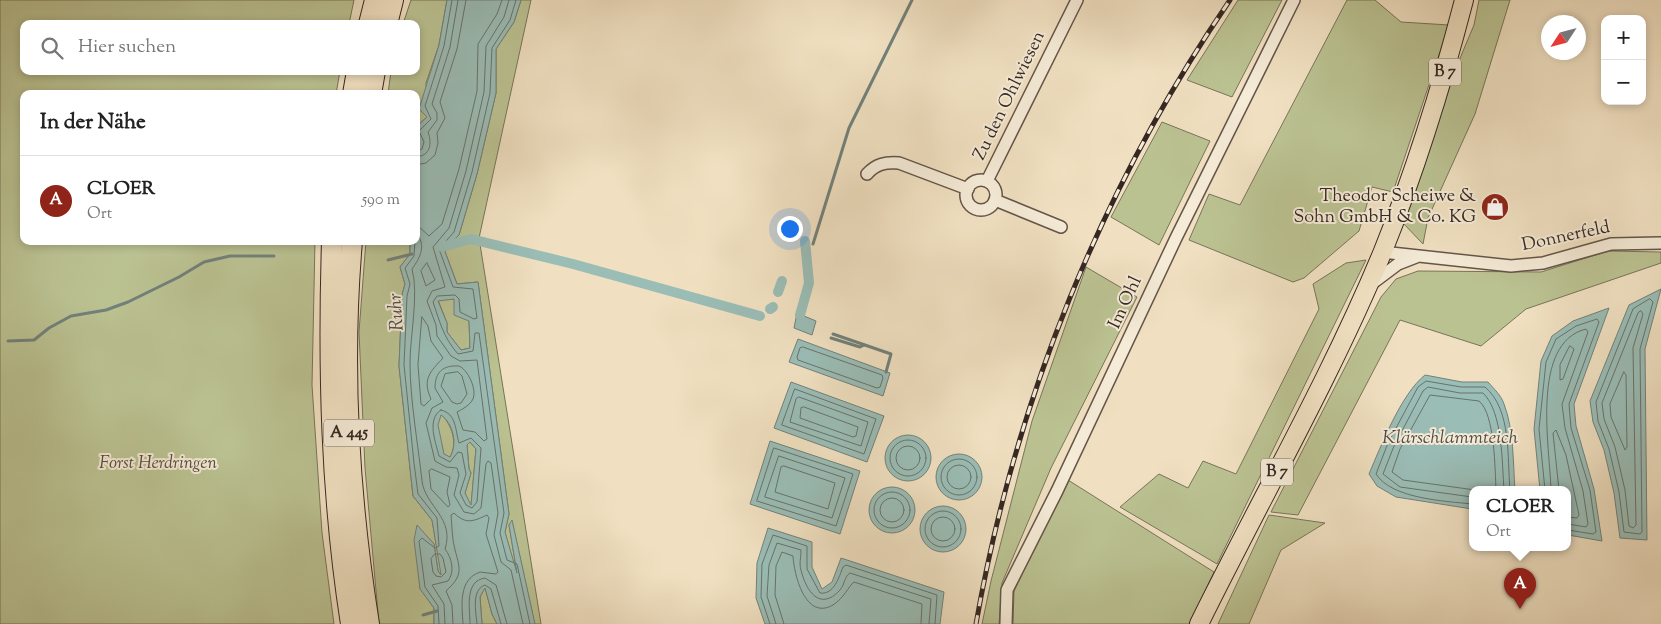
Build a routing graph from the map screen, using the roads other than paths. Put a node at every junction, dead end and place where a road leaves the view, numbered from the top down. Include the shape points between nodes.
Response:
1 (375, 0) edge
2 (393, 0) edge
3 (1077, 0) edge
4 (1294, 0) edge
5 (1464, 0) edge
6 (370, 20) edge
7 (388, 20) edge
8 (356, 75) edge
9 (375, 75) edge
10 (354, 90) edge
11 (372, 90) edge
12 (867, 174) dead end
13 (987, 181) junction
14 (968, 189) junction
15 (995, 200) junction
16 (1061, 227) dead end
17 (1661, 243) edge
18 (332, 245) edge
19 (352, 245) edge
20 (1382, 252) junction
21 (1418, 256) junction
22 (1365, 290) junction
23 (351, 624) edge
24 (369, 624) edge
25 (1006, 624) edge
26 (1199, 624) edge

1 - 6 highway
2 - 7 highway
3 - 13 street, Zu den Ohlwiesen
4 - 25 street, Im Ohl via 1007,590
5 - 20 main road, B 7 via 1440,94
8 - 10 highway
9 - 11 highway
12 - 14 street via 887,162
13 - 14 street, Zu den Ohlwiesen via 978,180
13 - 15 street, Zu den Ohlwiesen via 994,187
14 - 15 street via 967,198 976,208 985,209
15 - 16 street
17 - 21 street, Donnerfeld via 1611,244 1543,263 1511,266
18 - 23 highway, A 445 via 329,358 332,447
19 - 24 highway, A 445 via 346,358 349,446 361,576
20 - 21 street, Donnerfeld
20 - 22 main road, B 7
21 - 22 street via 1398,264
22 - 26 main road, B 7

